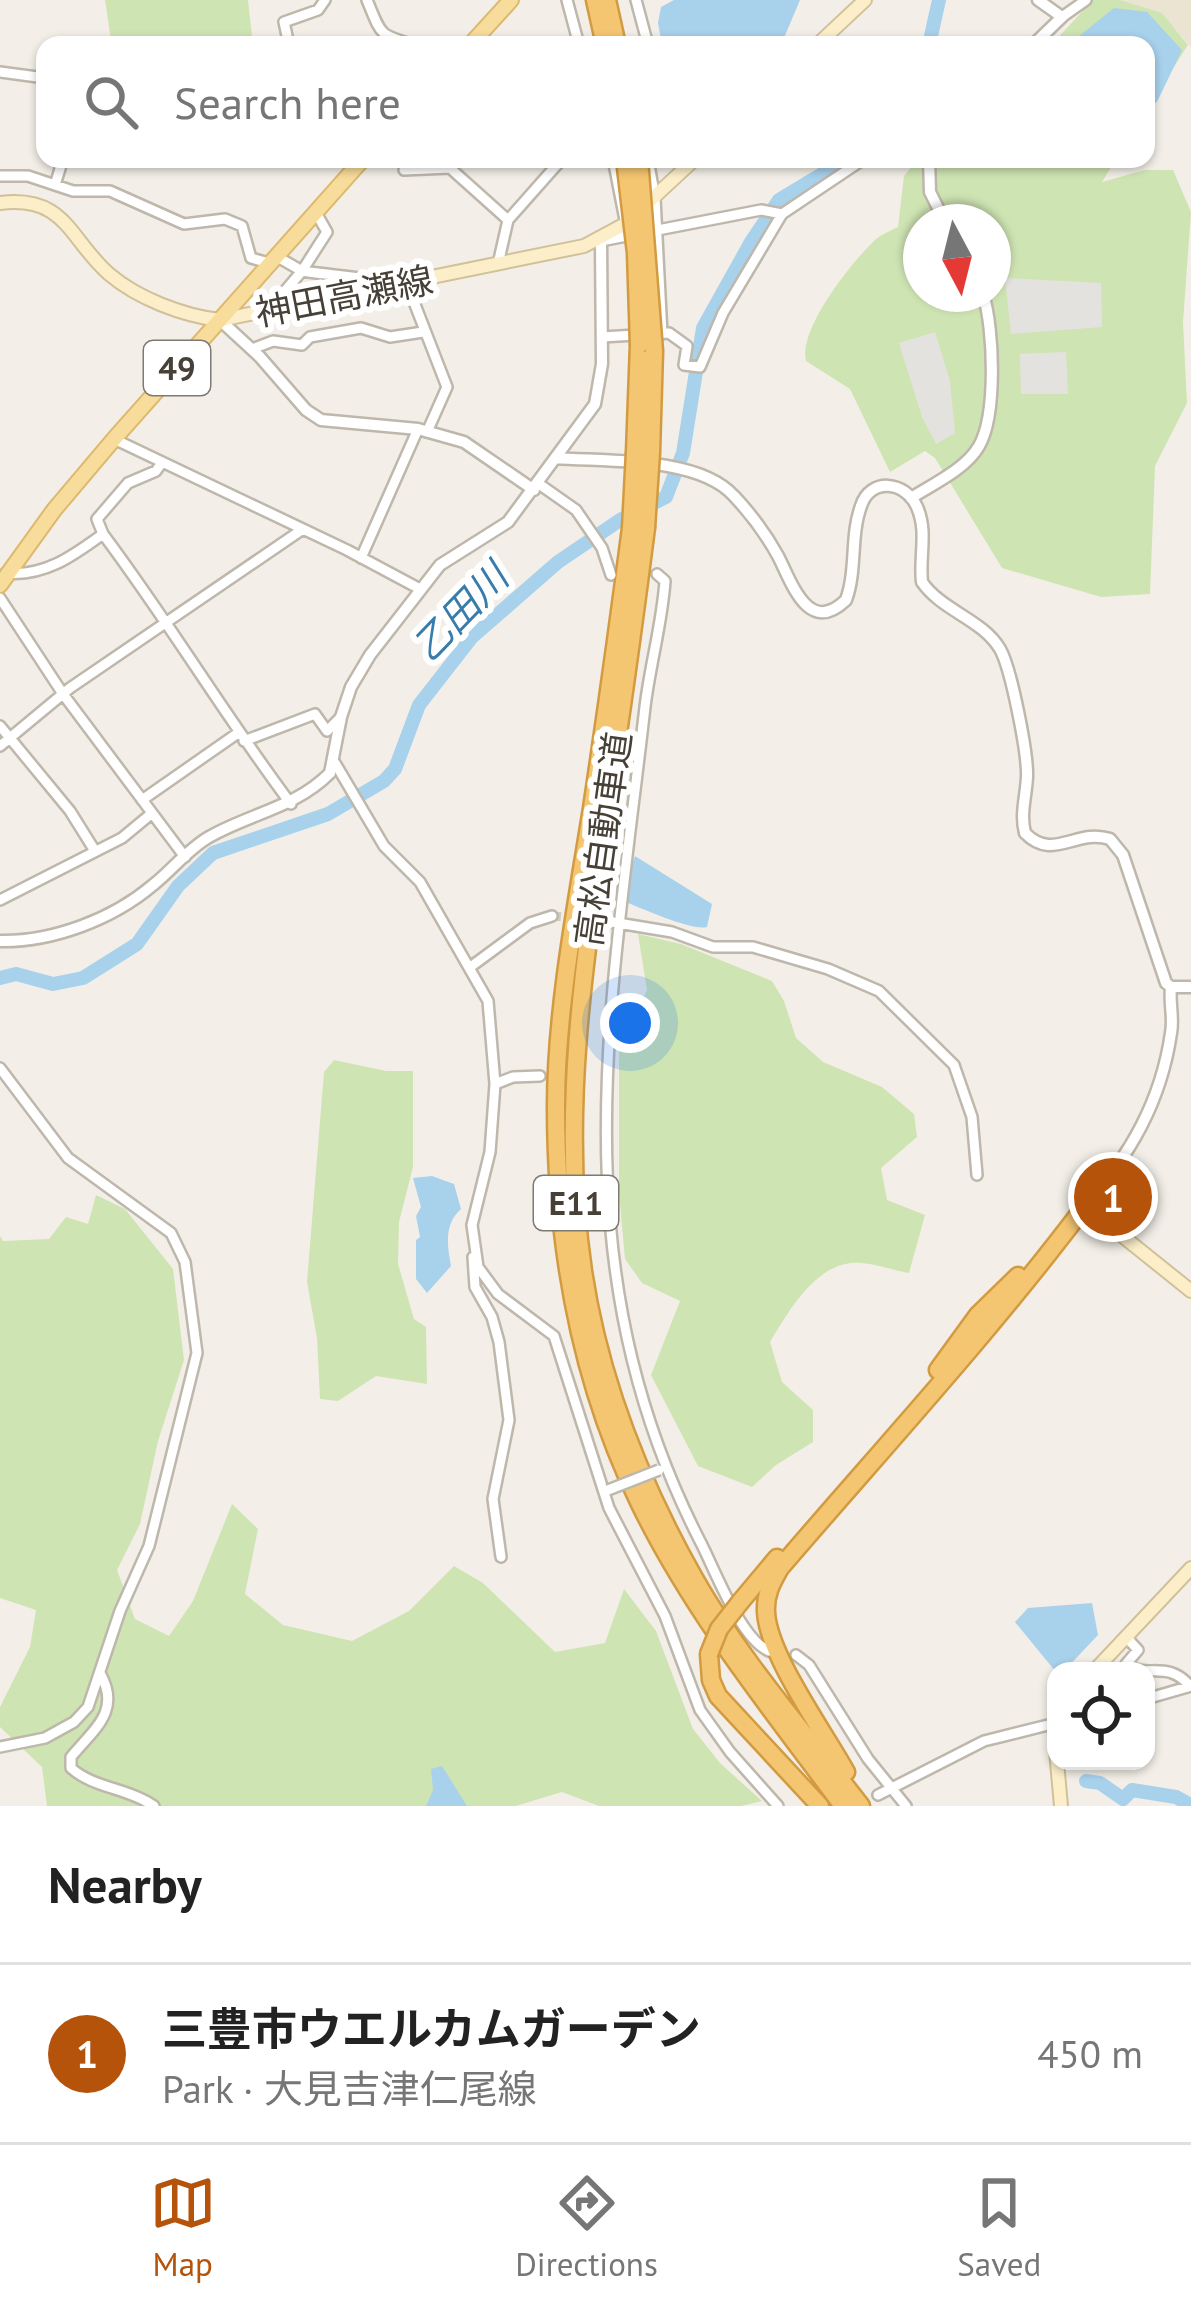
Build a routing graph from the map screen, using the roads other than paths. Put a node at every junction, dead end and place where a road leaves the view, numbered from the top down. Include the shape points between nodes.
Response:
1 (326, 0) edge
2 (367, 0) edge
3 (512, 0) edge
4 (567, 0) edge
5 (595, 0) edge
6 (607, 0) edge
7 (636, 0) edge
8 (865, 0) edge
9 (1038, 0) edge
10 (1086, 0) edge
11 (1062, 17) junction
12 (287, 36) edge
13 (386, 36) edge
14 (478, 36) edge
15 (577, 36) edge
16 (603, 36) edge
17 (615, 36) edge
18 (646, 36) edge
19 (827, 36) edge
20 (1042, 36) edge
21 (0, 72) edge
22 (36, 77) edge
23 (60, 168) edge
24 (350, 168) edge
25 (419, 168) edge
26 (454, 168) edge
27 (554, 168) edge
28 (615, 168) edge
29 (626, 168) edge
30 (638, 168) edge
31 (650, 168) edge
32 (686, 168) edge
33 (851, 168) edge
34 (929, 168) edge
35 (404, 170) dead end
36 (0, 176) edge
37 (55, 185) junction
38 (655, 198) junction
39 (0, 202) edge
40 (936, 204) edge
41 (315, 211) junction
42 (782, 214) junction
43 (508, 220) junction
44 (627, 231) junction
45 (656, 232) junction
46 (601, 241) junction
47 (272, 260) junction
48 (498, 266) junction
49 (302, 271) junction
50 (401, 285) junction
51 (987, 312) edge
52 (267, 313) junction
53 (220, 320) junction
54 (423, 332) junction
55 (662, 334) junction
56 (602, 338) junction
57 (646, 348) junction
58 (251, 349) junction
59 (422, 431) junction
60 (113, 439) junction
61 (556, 458) junction
62 (161, 464) junction
63 (536, 487) junction
64 (911, 498) junction
65 (639, 528) junction
66 (303, 529) junction
67 (104, 534) junction
68 (361, 558) junction
69 (657, 574) dead end
70 (610, 575) dead end
71 (3, 579) edge
72 (420, 589) junction
73 (0, 598) edge
74 (169, 622) junction
75 (63, 694) junction
76 (341, 716) junction
77 (0, 726) edge
78 (241, 736) junction
79 (10, 737) junction
80 (0, 746) edge
81 (334, 763) junction
82 (142, 800) junction
83 (291, 804) junction
84 (151, 814) junction
85 (95, 850) junction
86 (184, 857) junction
87 (1, 897) edge
88 (552, 916) tunnel mouth
89 (606, 920) tunnel mouth
90 (621, 925) junction
91 (0, 941) edge
92 (469, 968) junction
93 (1172, 987) junction
94 (1191, 987) edge
95 (0, 1068) edge
96 (540, 1076) dead end
97 (495, 1084) junction
98 (977, 1175) dead end
99 (1085, 1206) junction
100 (474, 1251) junction
101 (1191, 1291) edge
102 (663, 1468) junction
103 (606, 1491) junction
104 (501, 1557) dead end
105 (1191, 1568) edge
106 (1127, 1638) junction
107 (769, 1651) dead end
108 (796, 1654) dead end
109 (1103, 1662) edge
110 (101, 1675) junction
111 (1190, 1686) edge
112 (1155, 1696) edge
113 (1047, 1725) edge
114 (0, 1747) edge
115 (1058, 1770) edge
116 (892, 1788) junction
117 (868, 1802) edge
118 (154, 1806) edge
119 (778, 1806) edge
120 (820, 1806) edge
121 (843, 1806) edge
122 (906, 1806) edge
123 (1061, 1806) edge

1 - 12 street via 284,22
2 - 13 street
3 - 14 main road
4 - 15 street
5 - 16 highway
6 - 17 highway
7 - 18 street
8 - 19 main road
9 - 11 street
10 - 11 street
11 - 20 street
21 - 22 street
23 - 37 street
24 - 41 main road, 49
25 - 35 street
26 - 43 street
27 - 43 street
28 - 44 street
29 - 57 highway, 高松自動車道 / E11, bridge
30 - 57 highway, 高松自動車道 / E11, bridge
31 - 38 street
32 - 38 main road, 神田高瀬線
33 - 42 street
34 - 40 street
36 - 37 street
37 - 47 street via 110,190 184,224 225,219 242,226 251,258
38 - 44 main road, 神田高瀬線
38 - 45 street
39 - 53 main road, 神田高瀬線 via 45,206 114,278 196,317
41 - 47 main road, 49
41 - 49 street via 327,232
42 - 45 street
42 - 55 street via 700,367 684,364 687,346
43 - 48 street
44 - 45 street
44 - 46 main road, 神田高瀬線
45 - 55 street
46 - 48 main road, 神田高瀬線
46 - 56 street
47 - 49 street
47 - 53 main road, 49
48 - 50 main road, 神田高瀬線
49 - 50 street
49 - 52 street
50 - 52 main road, 神田高瀬線
50 - 54 street
51 - 64 street via 982,443
52 - 53 main road, 神田高瀬線
53 - 58 street
53 - 60 main road, 49
54 - 58 street via 390,337 361,328
54 - 59 street via 447,387
55 - 56 street
56 - 61 street via 599,395
57 - 65 highway, 高松自動車道 / E11, bridge
58 - 59 street via 321,420
59 - 63 street via 464,442
59 - 68 street
60 - 62 street
60 - 71 main road, 49
61 - 63 street
61 - 64 street via 683,468 723,484 795,592 821,612 846,600 866,494 891,485
62 - 66 street
62 - 67 street via 112,501 98,519
63 - 70 street via 564,498 602,548
63 - 72 street via 498,531 455,553
64 - 93 street via 924,539 922,582 1004,656 1027,766 1025,833 1050,848 1079,837 1110,839
65 - 117 highway, 高松自動車道 / E11 via 578,1035 583,1270 620,1416 695,1579 746,1655
65 - 121 highway, 高松自動車道 / E11 via 572,934 556,1103 567,1270 593,1384 640,1505 737,1664
66 - 68 street
66 - 74 street
67 - 71 street via 52,567
67 - 74 street
68 - 72 street
69 - 90 street via 665,581 663,612
72 - 76 street via 370,655
73 - 75 street
74 - 75 street
74 - 78 street
75 - 79 street
75 - 82 street
76 - 78 street via 327,731 315,714
76 - 81 street
77 - 79 street
78 - 82 street
78 - 83 street
79 - 80 street
79 - 85 street
81 - 83 street
81 - 92 street via 384,845 420,882
82 - 84 street
83 - 86 street via 236,822
84 - 85 street
84 - 86 street
85 - 87 street
86 - 91 street via 105,916
88 - 92 street
89 - 90 street
90 - 98 street via 713,947 753,947 879,991 954,1065 972,1117
90 - 102 street via 599,1075 604,1176 629,1351
92 - 97 street via 492,1015
93 - 94 street
93 - 99 street via 1168,1059 1151,1111
95 - 110 street via 68,1158 161,1223 185,1262 196,1353 191,1379 149,1546
96 - 97 street
97 - 100 street
99 - 101 main road
99 - 117 highway via 993,1326 780,1568 766,1597 768,1627 803,1699
99 - 120 highway, bridge via 978,1316 719,1629 709,1654 711,1680
100 - 103 street via 499,1294 554,1336
100 - 104 street via 475,1287 499,1342 509,1420 493,1499
102 - 103 street, bridge
102 - 107 street via 738,1615
103 - 119 street via 700,1710
105 - 106 main road
106 - 109 main road
106 - 111 street via 1138,1650 1126,1664 1180,1674
108 - 116 street
110 - 114 street via 74,1722 46,1738
110 - 118 street via 110,1701 71,1768
111 - 112 street
113 - 116 street via 984,1741
115 - 123 main road
116 - 117 street
116 - 122 street

